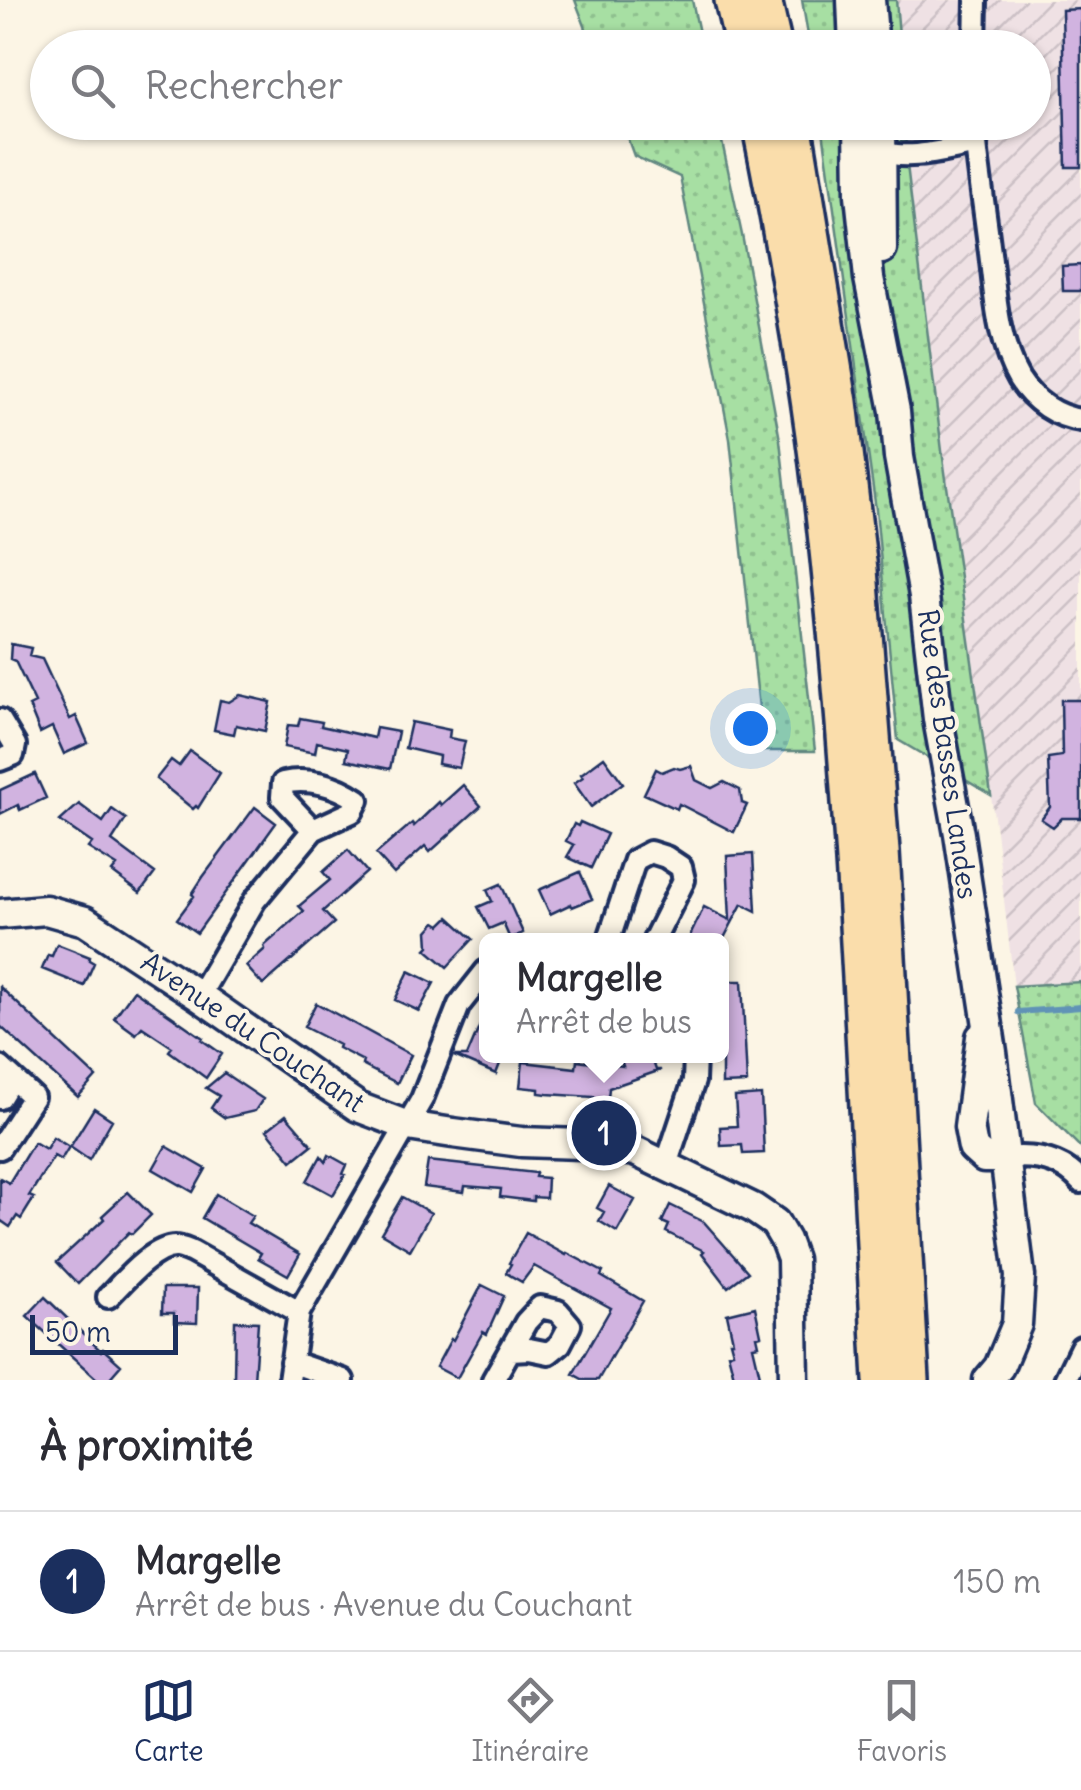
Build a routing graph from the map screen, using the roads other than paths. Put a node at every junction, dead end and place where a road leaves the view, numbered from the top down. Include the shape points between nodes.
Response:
1 (733, 0) edge
2 (763, 0) edge
3 (786, 0) edge
4 (852, 0) edge
5 (870, 0) edge
6 (976, 0) edge
7 (740, 30) edge
8 (770, 30) edge
9 (791, 30) edge
10 (853, 30) edge
11 (872, 30) edge
12 (975, 30) edge
13 (786, 140) edge
14 (789, 140) edge
15 (859, 140) edge
16 (872, 140) edge
17 (882, 140) edge
18 (976, 140) edge
19 (976, 144) junction
20 (882, 153) junction
21 (887, 375) junction
22 (1081, 420) edge
23 (0, 720) edge
24 (0, 760) edge
25 (313, 830) dead end
26 (0, 914) edge
27 (607, 933) edge
28 (658, 933) edge
29 (479, 980) edge
30 (200, 996) junction
31 (694, 1063) edge
32 (4, 1082) edge
33 (408, 1126) junction
34 (0, 1148) edge
35 (1005, 1158) junction
36 (666, 1166) junction
37 (1081, 1182) edge
38 (108, 1297) dead end
39 (299, 1312) junction
40 (1081, 1347) edge
41 (511, 1350) dead end
42 (290, 1371) edge
43 (343, 1380) edge
44 (493, 1380) edge
45 (794, 1380) edge
46 (882, 1380) edge
47 (910, 1380) edge
48 (988, 1380) edge
49 (1065, 1380) edge

1 - 7 highway
2 - 8 highway
3 - 9 highway
4 - 10 street
5 - 11 street
6 - 12 street
13 - 46 highway via 789,269 834,608
14 - 47 highway via 838,402 859,570
15 - 21 street, Rue des Basses Landes via 869,278
16 - 20 street
17 - 20 street
18 - 19 street
19 - 20 street
19 - 22 street via 1008,354 1030,394 1066,418
20 - 21 street
21 - 35 street, Rue des Basses Landes via 985,1008 972,1148 984,1158
23 - 24 street via 15,744 13,756
25 - 30 street via 255,900
26 - 30 street, Avenue du Couchant via 46,910 85,921
27 - 28 street via 635,860 650,852 681,867 684,880
29 - 33 street via 459,1005
30 - 33 street, Avenue du Couchant via 358,1107
31 - 36 street
32 - 34 street via 32,1097
33 - 36 street, Avenue du Couchant via 635,1151
33 - 39 street
35 - 37 street via 1054,1162
35 - 48 street via 1020,1303 1010,1344
36 - 45 street, Avenue du Couchant via 775,1223 792,1259
38 - 39 street via 150,1258 176,1247
39 - 42 street
40 - 49 street
41 - 44 street
42 - 43 street

